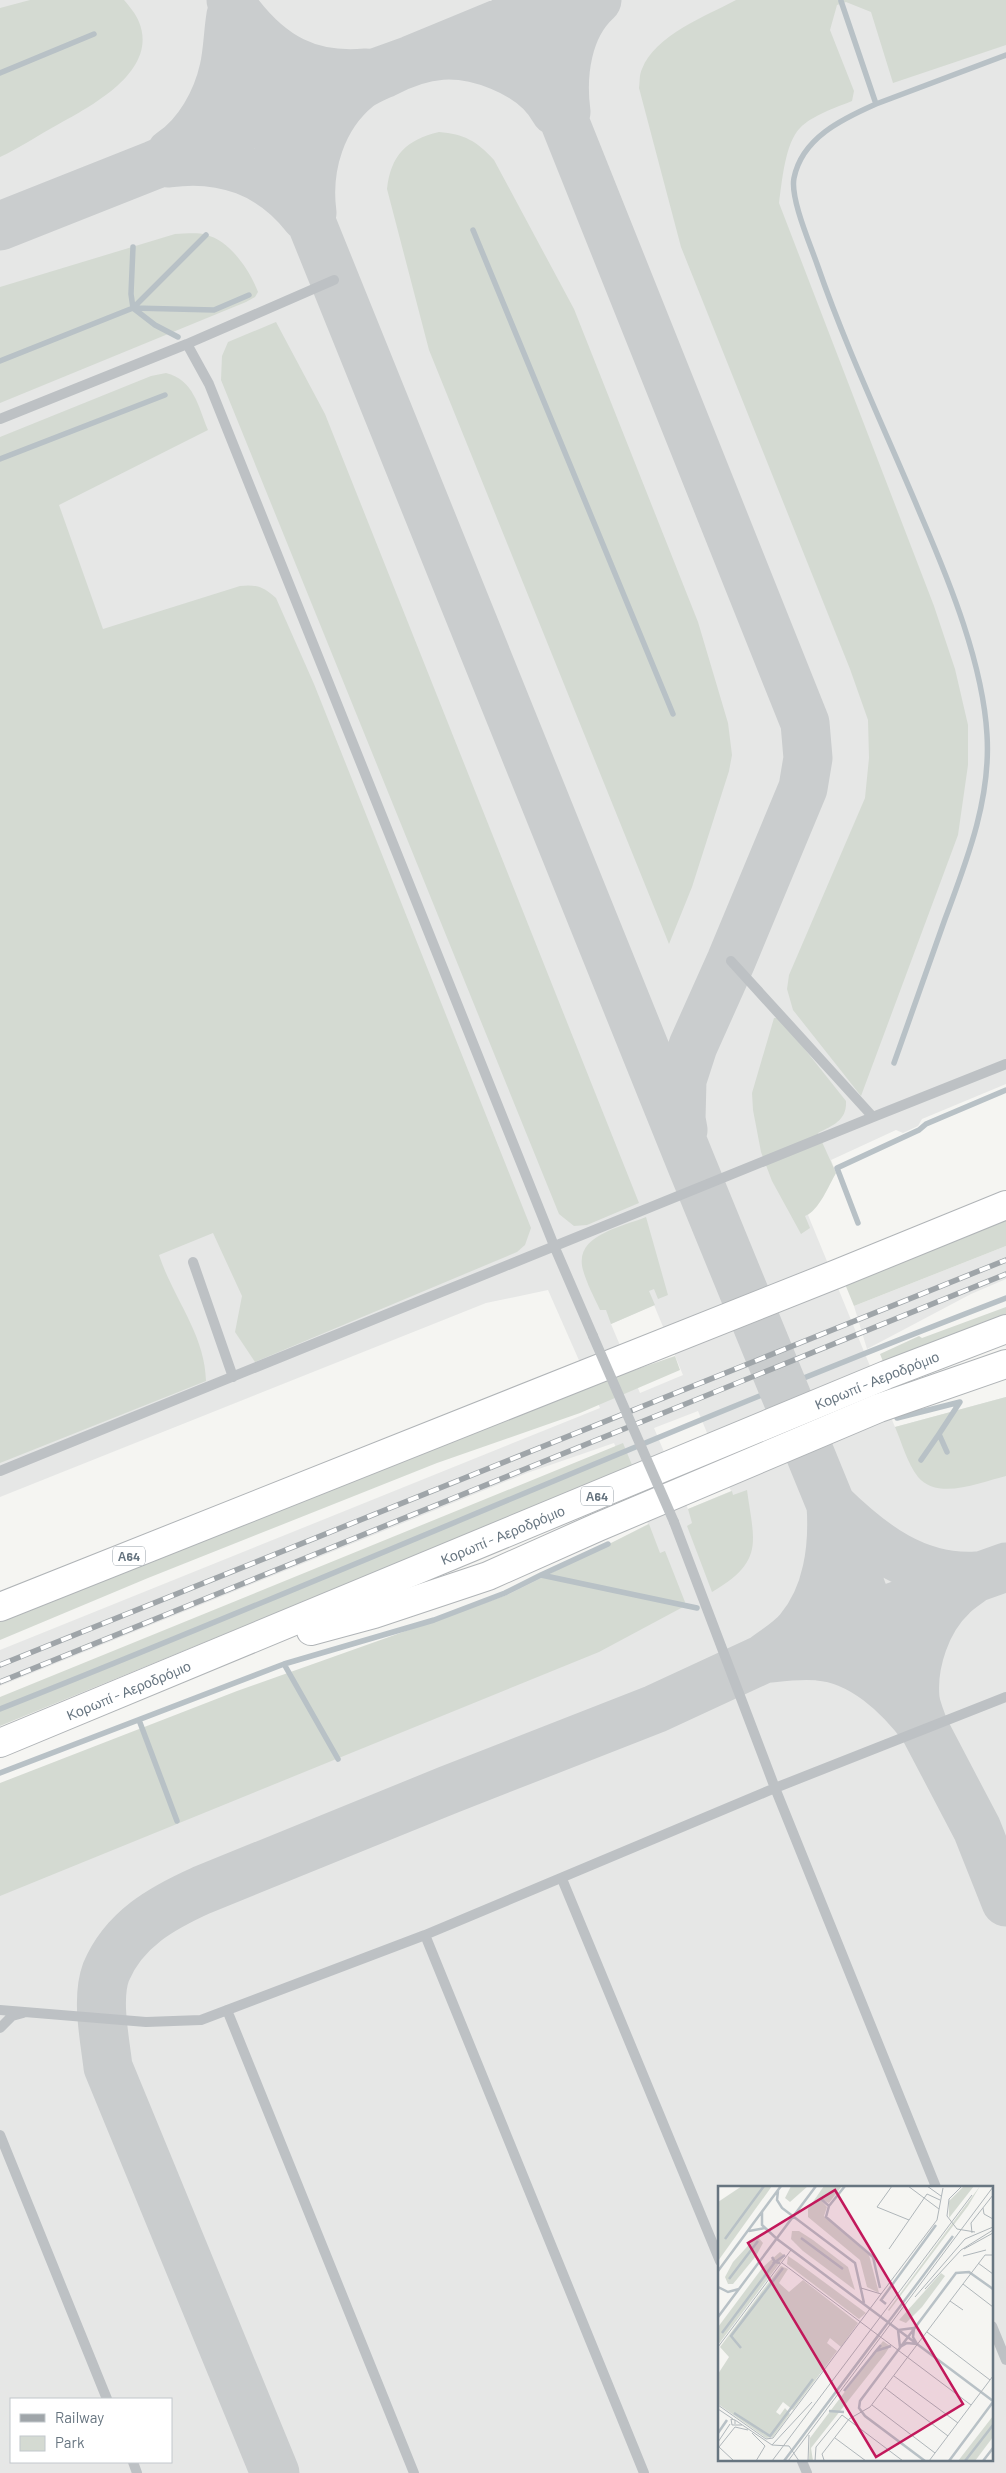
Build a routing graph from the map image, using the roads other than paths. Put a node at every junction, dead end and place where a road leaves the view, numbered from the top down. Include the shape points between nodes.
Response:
1 (334, 280) dead end
2 (187, 344) junction
3 (0, 419) edge
4 (731, 962) dead end
5 (1006, 1064) edge
6 (873, 1118) junction
7 (1006, 1205) edge
8 (555, 1248) junction
9 (193, 1262) dead end
10 (1006, 1328) edge
11 (1006, 1364) edge
12 (233, 1377) junction
13 (0, 1471) edge
14 (0, 1607) edge
15 (189, 1666) junction
16 (1006, 1697) edge
17 (0, 1743) edge
18 (775, 1788) junction
19 (562, 1879) junction
20 (426, 1935) junction
21 (0, 2010) edge
22 (227, 2010) junction
23 (29, 2011) junction
24 (0, 2028) edge
25 (0, 2134) edge
26 (936, 2186) edge
27 (718, 2256) edge
28 (994, 2331) edge
29 (1006, 2360) edge
30 (107, 2398) edge
31 (801, 2460) edge
32 (414, 2473) edge
33 (644, 2473) edge
34 (807, 2473) edge

1 - 2 lane
2 - 3 lane
2 - 8 lane via 210,384
4 - 6 lane
5 - 6 lane
6 - 8 lane
7 - 14 highway, Α64
8 - 12 lane
8 - 18 lane, bridge via 674,1522
9 - 12 lane
10 - 15 highway, Κορωπί - Αεροδρόμιο / Α64
11 - 15 highway via 879,1408 488,1576 374,1614
12 - 13 lane
15 - 17 highway, Κορωπί - Αεροδρόμιο / Α64
16 - 18 lane
18 - 19 lane
18 - 26 lane
19 - 20 lane
19 - 27 lane
20 - 22 lane
20 - 33 lane
21 - 23 lane
22 - 23 lane via 201,2020 146,2022
22 - 32 lane
23 - 24 lane via 12,2016
25 - 30 lane
28 - 29 lane
31 - 34 lane

